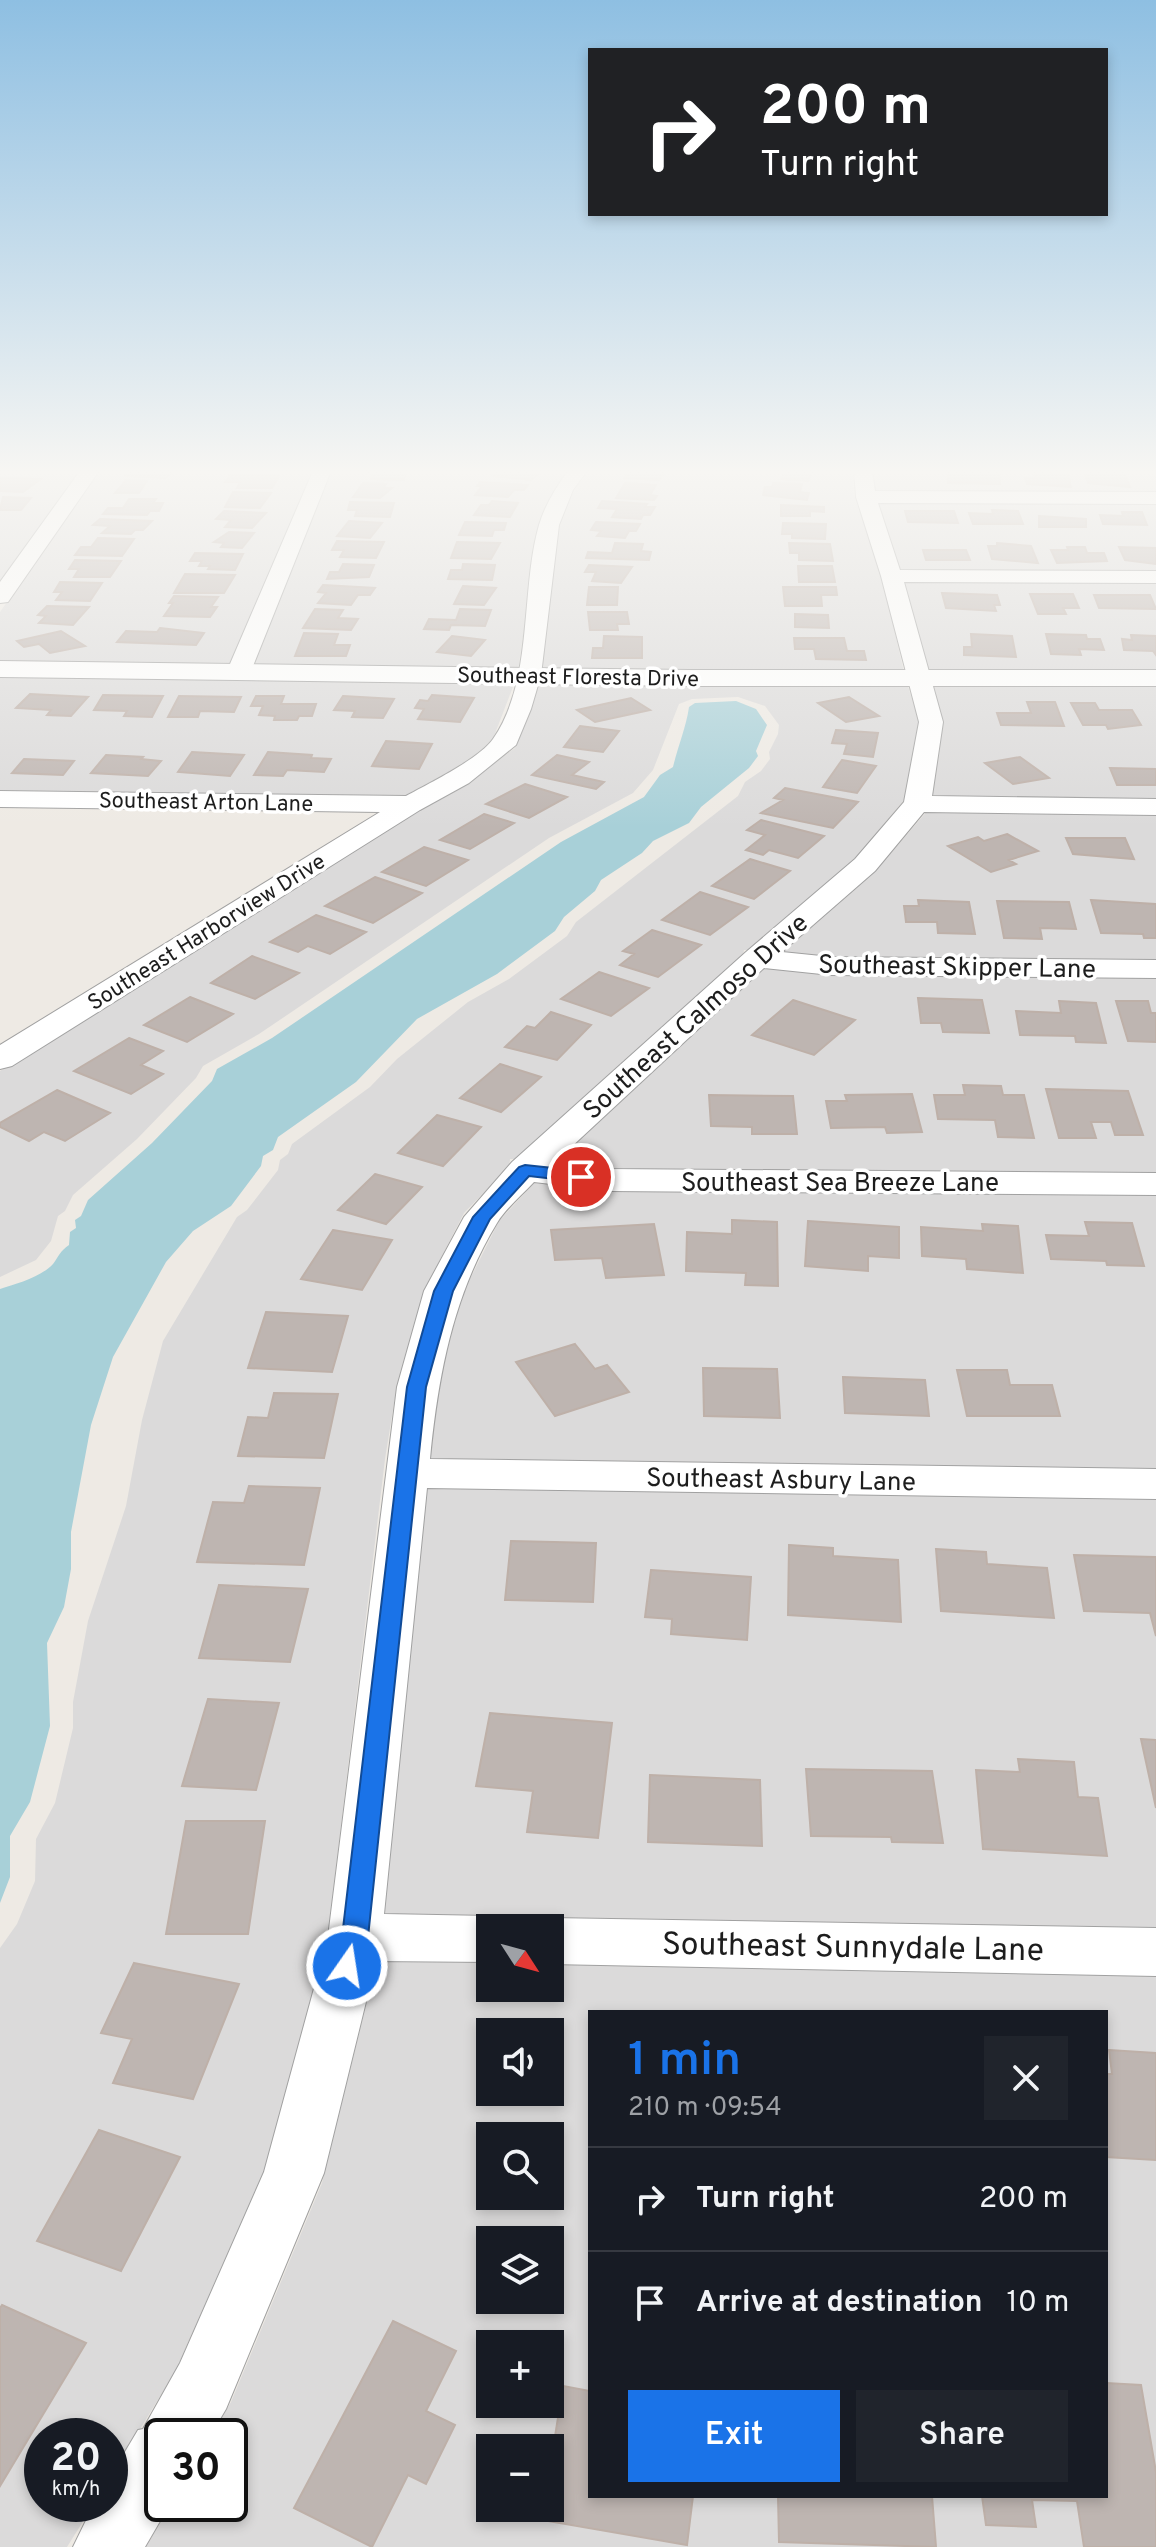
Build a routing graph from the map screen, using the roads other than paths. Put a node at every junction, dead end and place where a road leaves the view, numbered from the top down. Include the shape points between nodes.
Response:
1 (273, 590) edge
2 (540, 590) edge
3 (895, 590) edge
4 (0, 669) edge
5 (239, 671) junction
6 (529, 675) junction
7 (917, 676) junction
8 (1156, 678) edge
9 (0, 799) edge
10 (411, 804) junction
11 (917, 804) junction
12 (1156, 807) edge
13 (757, 958) junction
14 (1156, 969) edge
15 (0, 1059) edge
16 (525, 1170) junction
17 (1156, 1184) edge
18 (406, 1473) junction
19 (1156, 1484) edge
20 (355, 1937) junction
21 (476, 1939) edge
22 (564, 1941) edge
23 (1156, 1952) edge
24 (184, 2418) edge
25 (144, 2484) edge
26 (107, 2547) edge

1 - 5 street
2 - 6 street, Southeast Harborview Drive
3 - 7 street, Southeast Calmoso Drive
4 - 5 street, Southeast Floresta Drive
5 - 6 street, Southeast Floresta Drive
6 - 7 street, Southeast Floresta Drive
6 - 10 street, Southeast Harborview Drive via 503,745
7 - 8 street, Southeast Floresta Drive
7 - 11 street, Southeast Calmoso Drive via 931,722
9 - 10 street, Southeast Arton Lane
10 - 15 street, Southeast Harborview Drive
11 - 12 street
11 - 13 street, Southeast Calmoso Drive via 865,865
13 - 14 street, Southeast Skipper Lane via 831,966
13 - 16 street, Southeast Calmoso Drive
16 - 17 street, Southeast Sea Breeze Lane via 609,1180
16 - 18 street, Southeast Calmoso Drive via 482,1217 443,1291 417,1387
18 - 19 street, Southeast Asbury Lane
18 - 20 street, Southeast Calmoso Drive
20 - 21 street
20 - 24 street, Southeast Calmoso Drive via 294,2173 203,2386
22 - 23 street, Southeast Sunnydale Lane
25 - 26 street

